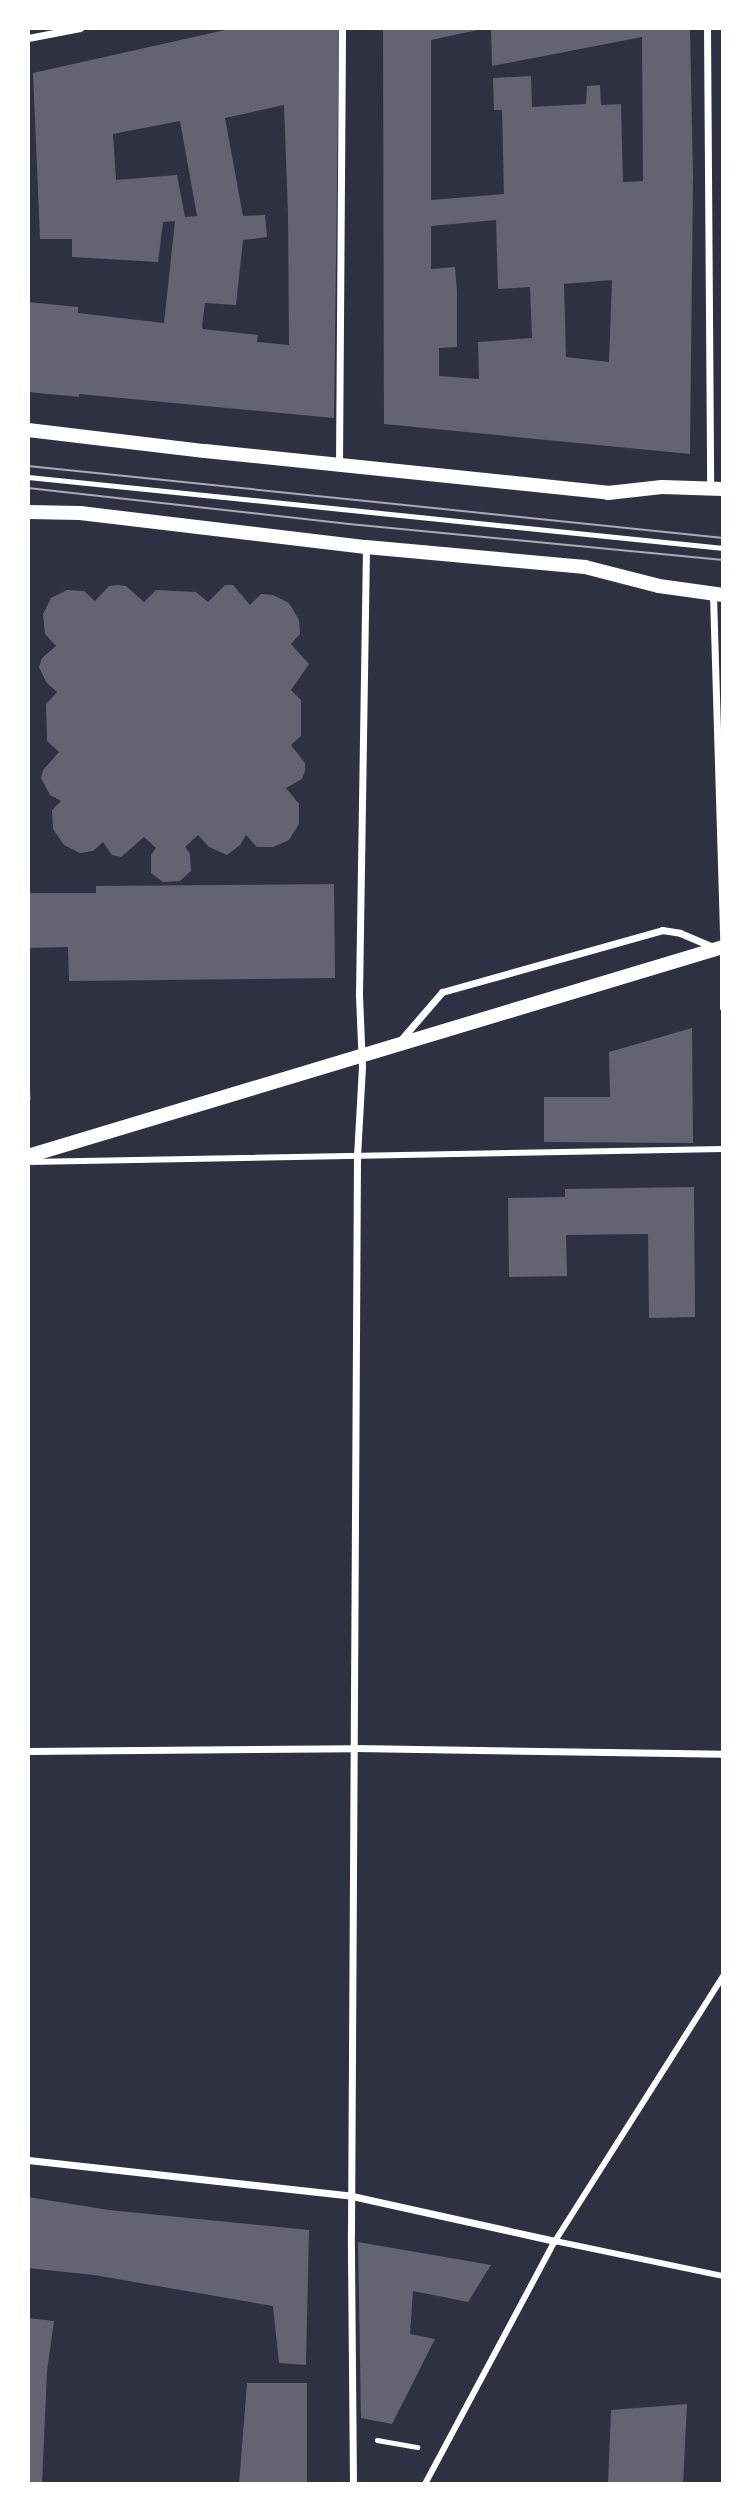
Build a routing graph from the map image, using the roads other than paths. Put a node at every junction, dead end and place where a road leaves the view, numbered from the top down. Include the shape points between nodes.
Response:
1 (80, 28) edge
2 (342, 28) edge
3 (707, 28) edge
4 (28, 38) edge
5 (28, 430) edge
6 (339, 466) junction
7 (28, 477) edge
8 (717, 488) edge
9 (28, 512) edge
10 (366, 547) junction
11 (723, 548) edge
12 (718, 595) edge
13 (721, 947) edge
14 (723, 1008) edge
15 (396, 1046) junction
16 (363, 1056) junction
17 (723, 1149) edge
18 (28, 1156) edge
19 (357, 1157) junction
20 (28, 1162) edge
21 (355, 1748) junction
22 (28, 1751) edge
23 (723, 1754) edge
24 (723, 1976) edge
25 (28, 2160) edge
26 (352, 2196) junction
27 (555, 2241) junction
28 (723, 2276) edge
29 (353, 2484) edge
30 (425, 2484) edge

1 - 4 street
2 - 6 street
3 - 8 street
5 - 6 main road
6 - 8 main road via 608,492 662,486
7 - 11 lane
9 - 10 main road via 80,513
10 - 12 main road via 585,567
10 - 16 street via 359,994
12 - 13 street
13 - 14 street
13 - 15 main road
13 - 15 street via 662,930 442,992
15 - 16 main road
16 - 18 main road
16 - 19 street
17 - 19 street
19 - 20 street
19 - 21 street
21 - 22 street
21 - 23 street
21 - 26 street
24 - 27 street
25 - 26 street
26 - 27 street
26 - 29 street
27 - 28 street
27 - 30 street

